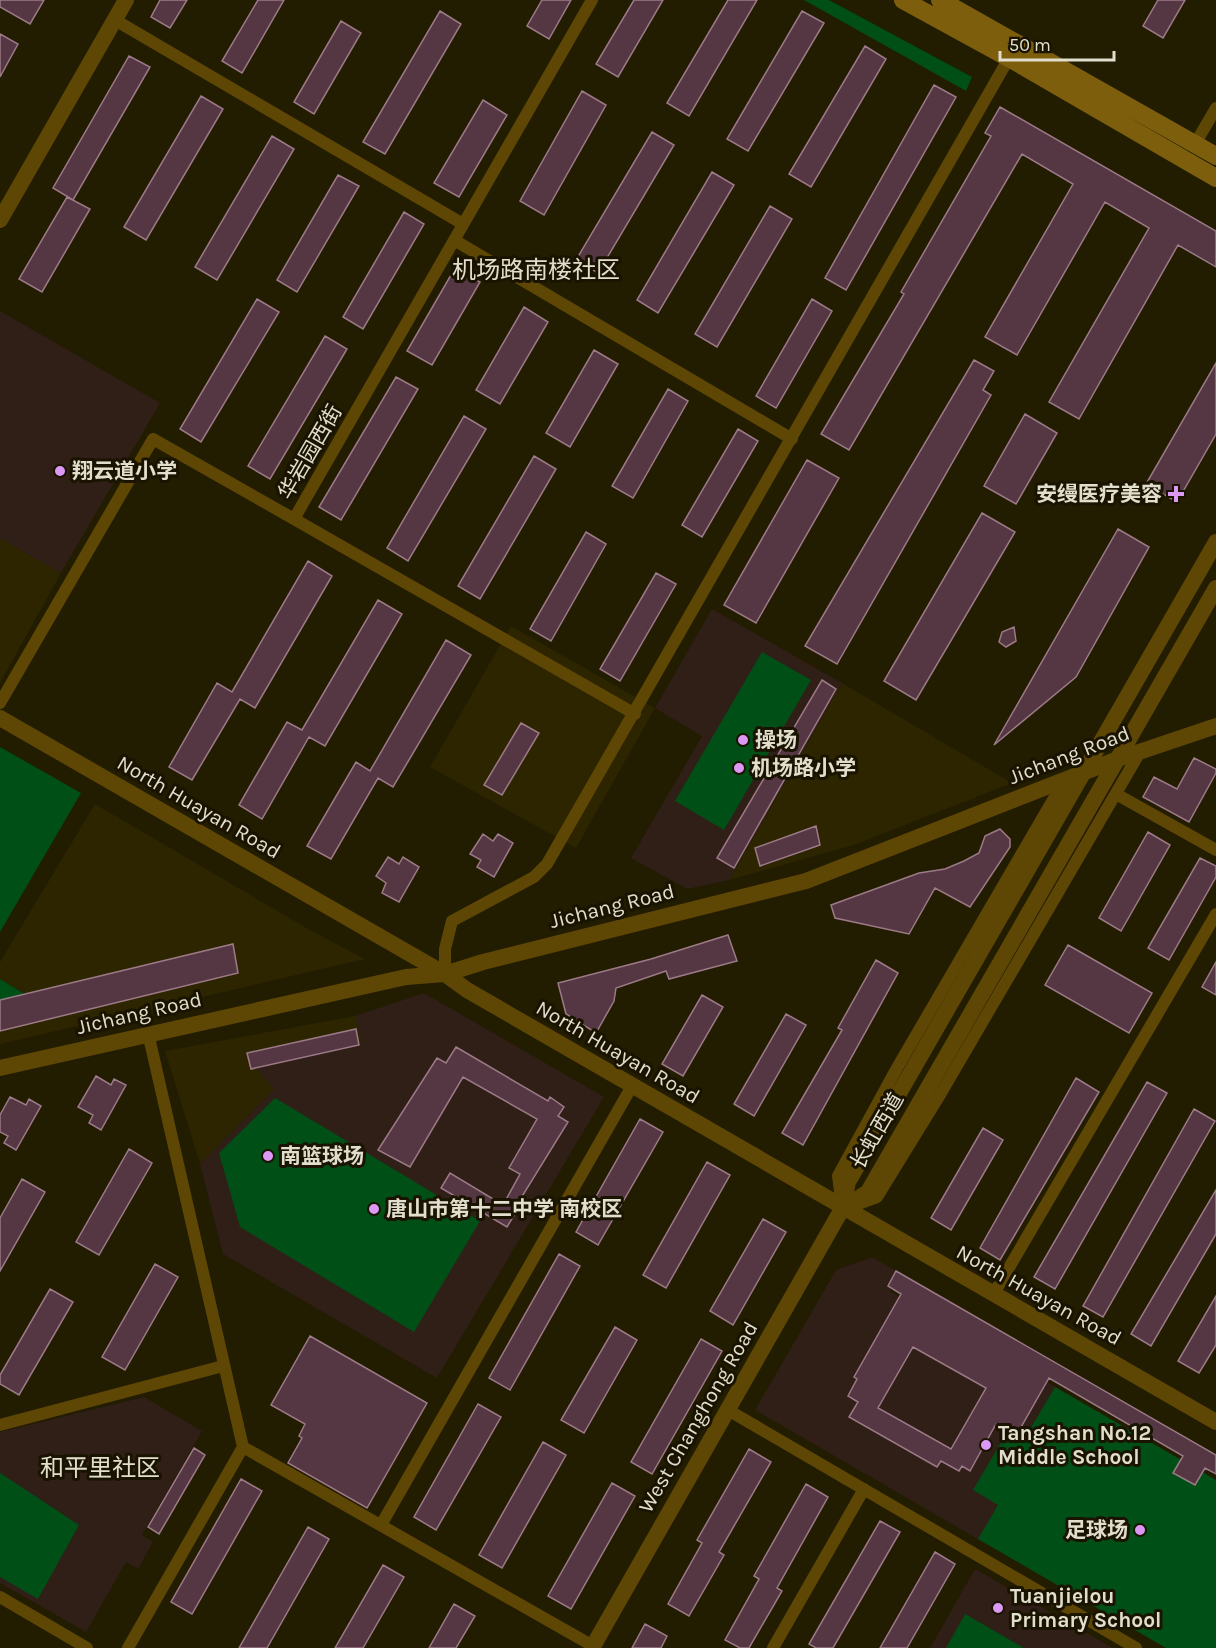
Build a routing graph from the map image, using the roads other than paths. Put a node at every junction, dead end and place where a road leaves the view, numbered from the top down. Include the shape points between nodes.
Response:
1 (126, 0) edge
2 (592, 0) edge
3 (903, 0) edge
4 (940, 0) edge
5 (115, 20) junction
6 (1009, 58) junction
7 (1216, 108) edge
8 (1195, 144) junction
9 (1216, 156) edge
10 (1216, 178) edge
11 (0, 220) edge
12 (463, 224) junction
13 (454, 240) junction
14 (792, 439) junction
15 (294, 519) junction
16 (1216, 542) edge
17 (1216, 588) edge
18 (0, 703) edge
19 (635, 714) junction
20 (0, 718) edge
21 (1216, 726) edge
22 (1140, 752) junction
23 (1118, 759) junction
24 (1083, 774) junction
25 (1064, 781) junction
26 (1116, 794) junction
27 (1216, 850) edge
28 (1216, 914) edge
29 (445, 974) junction
30 (148, 1033) junction
31 (0, 1068) edge
32 (632, 1086) junction
33 (842, 1209) junction
34 (993, 1295) junction
35 (224, 1366) junction
36 (728, 1410) junction
37 (1216, 1422) edge
38 (0, 1425) edge
39 (243, 1447) junction
40 (864, 1490) junction
41 (381, 1525) junction
42 (0, 1597) edge
43 (592, 1647) edge
44 (87, 1648) edge
45 (128, 1648) edge
46 (773, 1648) edge
47 (1136, 1648) edge

1 - 5 street
2 - 12 street, 华岩园西街
3 - 6 main road
4 - 8 main road
5 - 11 street
5 - 12 street
6 - 10 main road
6 - 14 street
7 - 8 street
8 - 9 main road
12 - 13 street, 华岩园西街
13 - 14 street
13 - 15 street, 华岩园西街
14 - 19 street
15 - 18 street, 华岩园西街 via 153,439
15 - 19 street
16 - 24 street
17 - 23 street
19 - 29 street via 547,864 534,877 452,921 445,949
20 - 29 street, North Huayan Road
21 - 22 street, Jichang Road
22 - 23 street, Jichang Road
22 - 26 street
23 - 24 street, Jichang Road
23 - 33 street, 长虹西道 via 868,1192
24 - 25 street, Jichang Road
24 - 33 street, 长虹西道 via 848,1182
25 - 29 street, Jichang Road via 806,881
25 - 33 street via 838,1176
26 - 27 street
26 - 33 street via 877,1197
28 - 34 street
29 - 30 street, Jichang Road via 406,977
29 - 32 street, North Huayan Road
30 - 31 street, Jichang Road
30 - 35 street
32 - 33 street, North Huayan Road
32 - 41 street
33 - 34 street, North Huayan Road
33 - 36 street, West Changhong Road
34 - 37 street, North Huayan Road
35 - 38 street
35 - 39 street
36 - 40 street
36 - 43 street, West Changhong Road
39 - 41 street
39 - 45 street
40 - 46 street
40 - 47 street
41 - 43 street
42 - 44 street

